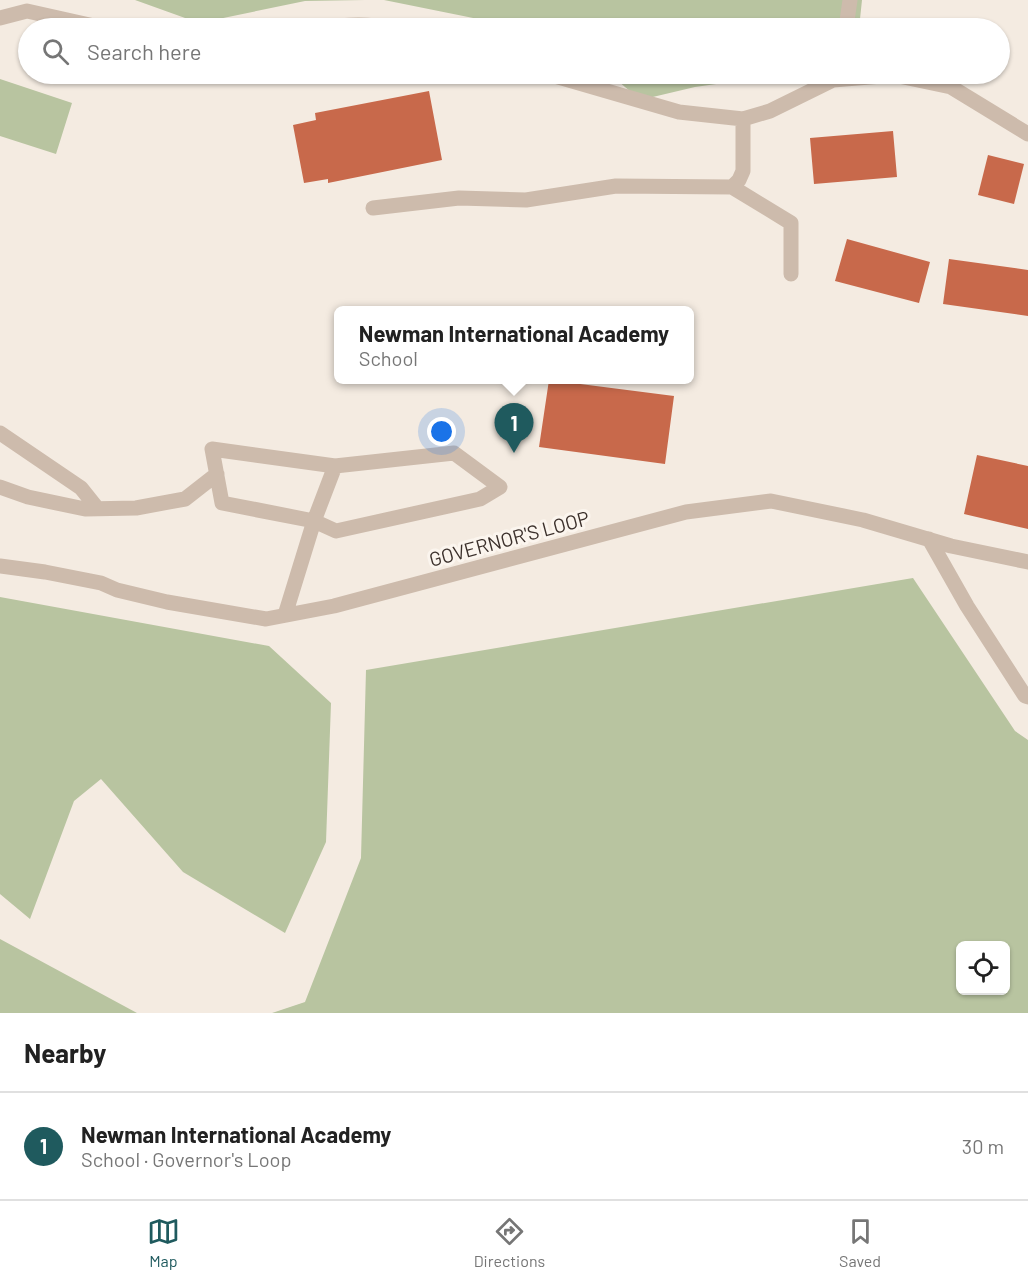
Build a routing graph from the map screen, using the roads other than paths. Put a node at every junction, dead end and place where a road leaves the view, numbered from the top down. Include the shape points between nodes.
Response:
1 (850, 0) edge
2 (0, 18) edge
3 (58, 18) edge
4 (847, 18) edge
5 (583, 84) edge
6 (825, 84) edge
7 (937, 84) edge
8 (743, 118) junction
9 (1028, 134) edge
10 (732, 187) junction
11 (373, 208) dead end
12 (791, 274) dead end
13 (0, 432) edge
14 (335, 466) junction
15 (217, 474) junction
16 (0, 488) edge
17 (97, 508) junction
18 (314, 521) junction
19 (929, 540) junction
20 (1028, 562) edge
21 (0, 566) edge
22 (285, 615) junction
23 (1027, 692) edge

1 - 4 street
2 - 3 street via 27,11
5 - 8 street via 679,112
6 - 8 street via 770,111
7 - 9 street via 951,87
8 - 10 street via 743,171
10 - 11 street via 616,186 526,200 459,198
10 - 12 street via 791,223
13 - 17 street via 81,488
14 - 15 street via 212,449
14 - 18 street
14 - 18 street via 454,453 500,487 480,499 336,531
15 - 17 street via 185,499 136,508
15 - 18 street via 222,503
16 - 17 street via 28,497
18 - 22 street
19 - 20 street, GOVERNOR'S LOOP
19 - 22 street, GOVERNOR'S LOOP via 863,520 771,501 686,513 334,606
19 - 23 street via 967,606
21 - 22 street, GOVERNOR'S LOOP via 101,583 157,600 215,611 266,619

